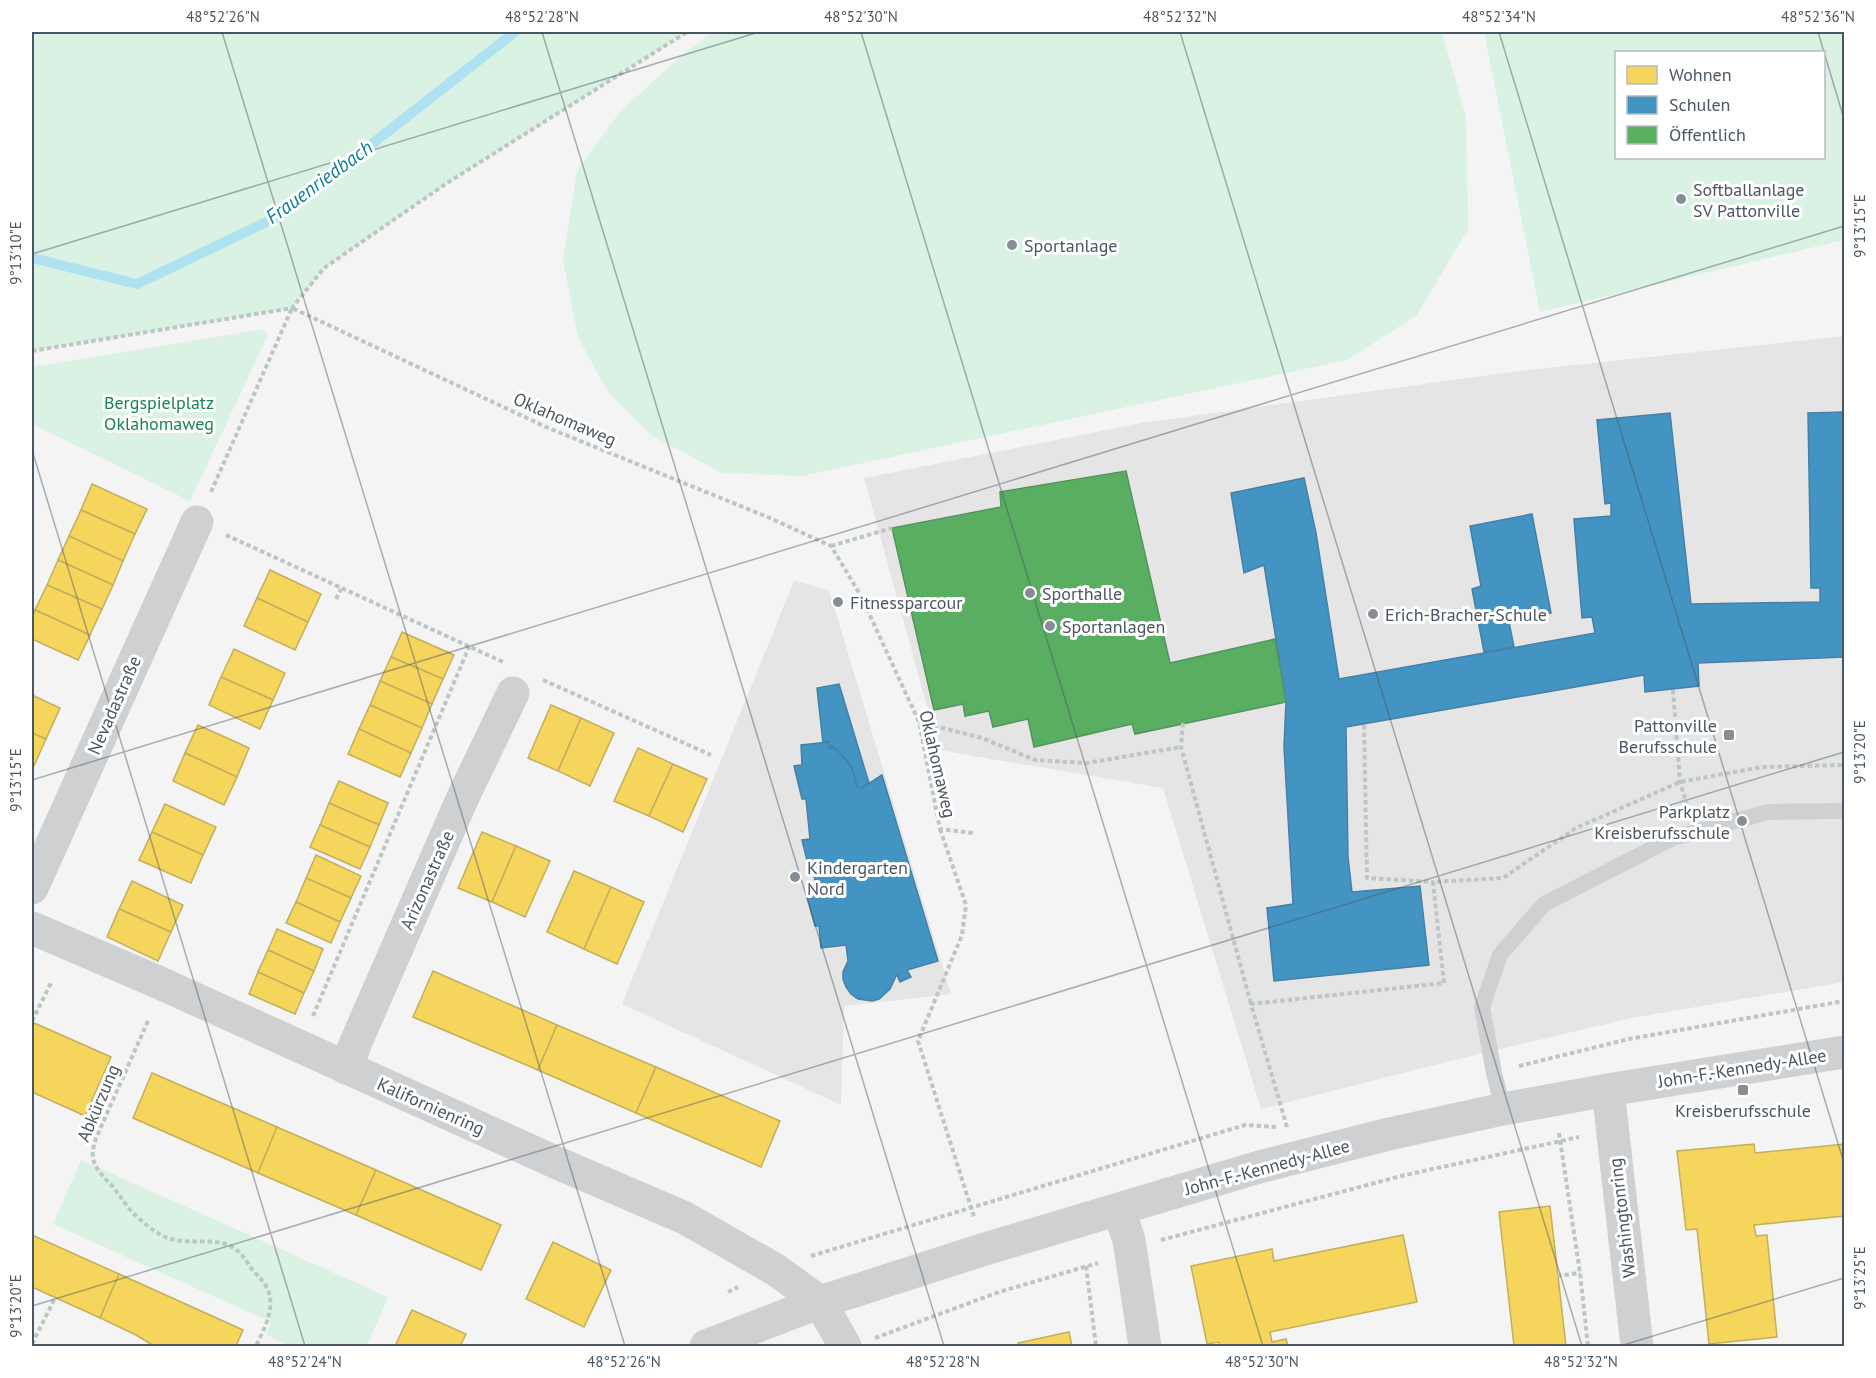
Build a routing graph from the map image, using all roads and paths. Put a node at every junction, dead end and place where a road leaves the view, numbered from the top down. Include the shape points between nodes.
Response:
1 (687, 32) edge
2 (292, 308) junction
3 (32, 351) edge
4 (197, 522) junction
5 (892, 528) dead end
6 (831, 546) junction
7 (341, 589) junction
8 (336, 599) dead end
9 (469, 647) junction
10 (516, 681) junction
11 (1673, 690) dead end
12 (919, 722) junction
13 (1183, 723) dead end
14 (1364, 724) dead end
15 (1181, 747) junction
16 (711, 755) dead end
17 (1845, 765) edge
18 (1680, 782) junction
19 (1845, 811) edge
20 (940, 829) junction
21 (1696, 832) junction
22 (973, 834) dead end
23 (1433, 882) junction
24 (32, 888) edge
25 (32, 928) edge
26 (51, 983) dead end
27 (1845, 1001) edge
28 (1251, 1004) junction
29 (32, 1021) edge
30 (148, 1021) dead end
31 (311, 1022) dead end
32 (1845, 1052) edge
33 (346, 1068) junction
34 (1494, 1073) junction
35 (1608, 1090) junction
36 (1503, 1109) junction
37 (970, 1208) junction
38 (1119, 1210) junction
39 (1154, 1244) dead end
40 (985, 1249) junction
41 (776, 1270) junction
42 (1580, 1273) junction
43 (1557, 1276) dead end
44 (728, 1292) dead end
45 (55, 1298) dead end
46 (819, 1302) junction
47 (859, 1343) edge
48 (32, 1344) edge
49 (256, 1347) edge
50 (706, 1347) edge
51 (1096, 1347) edge
52 (1144, 1347) edge
53 (1588, 1347) edge
54 (1637, 1347) edge

1 - 2 path via 447,183 324,268
2 - 3 path
2 - 4 path
2 - 6 path, Oklahomaweg via 546,427
4 - 7 path
4 - 24 street, Nevadastraße
5 - 6 path
6 - 12 path, Oklahomaweg via 861,596
7 - 8 path
7 - 9 path
9 - 10 path
9 - 31 path
10 - 16 path
10 - 33 street, Arizonastraße
11 - 18 path
12 - 15 path via 982,738 1035,760 1086,763
12 - 20 path, Oklahomaweg
13 - 15 path
14 - 23 path via 1367,878
15 - 28 path
17 - 18 path via 1762,767
18 - 21 path
18 - 23 path via 1576,828 1503,878
19 - 21 lane via 1768,812
20 - 22 path, Oklahomaweg
20 - 37 path via 966,905 962,935 918,1041
21 - 34 lane via 1673,838 1544,904 1529,921 1500,956 1482,1007
23 - 28 path via 1444,983
25 - 33 street, Kalifornienring
26 - 29 path
27 - 34 path via 1629,1039
28 - 37 path, John-F.-Kennedy-Allee via 1287,1127 1245,1125
30 - 49 path, Abkürzung via 91,1151 93,1159 100,1175 132,1212 163,1236 224,1244 240,1252 265,1284 270,1300 269,1317
32 - 35 street, John-F.-Kennedy-Allee
33 - 41 street, Kalifornienring via 685,1218
34 - 36 lane
35 - 36 street, John-F.-Kennedy-Allee
35 - 54 street, Washingtonring
36 - 38 street, John-F.-Kennedy-Allee via 1259,1167
37 - 40 path
37 - 41 path, John-F.-Kennedy-Allee via 809,1256
38 - 40 street, John-F.-Kennedy-Allee
38 - 52 street via 1129,1240
39 - 42 path via 1401,1176 1561,1141
40 - 46 street, John-F.-Kennedy-Allee
41 - 44 path, John-F.-Kennedy-Allee
41 - 46 street, Kalifornienring
42 - 43 path
42 - 53 path
45 - 48 path
46 - 47 street
46 - 50 street, John-F.-Kennedy-Allee
47 - 51 path via 999,1292 1086,1266

